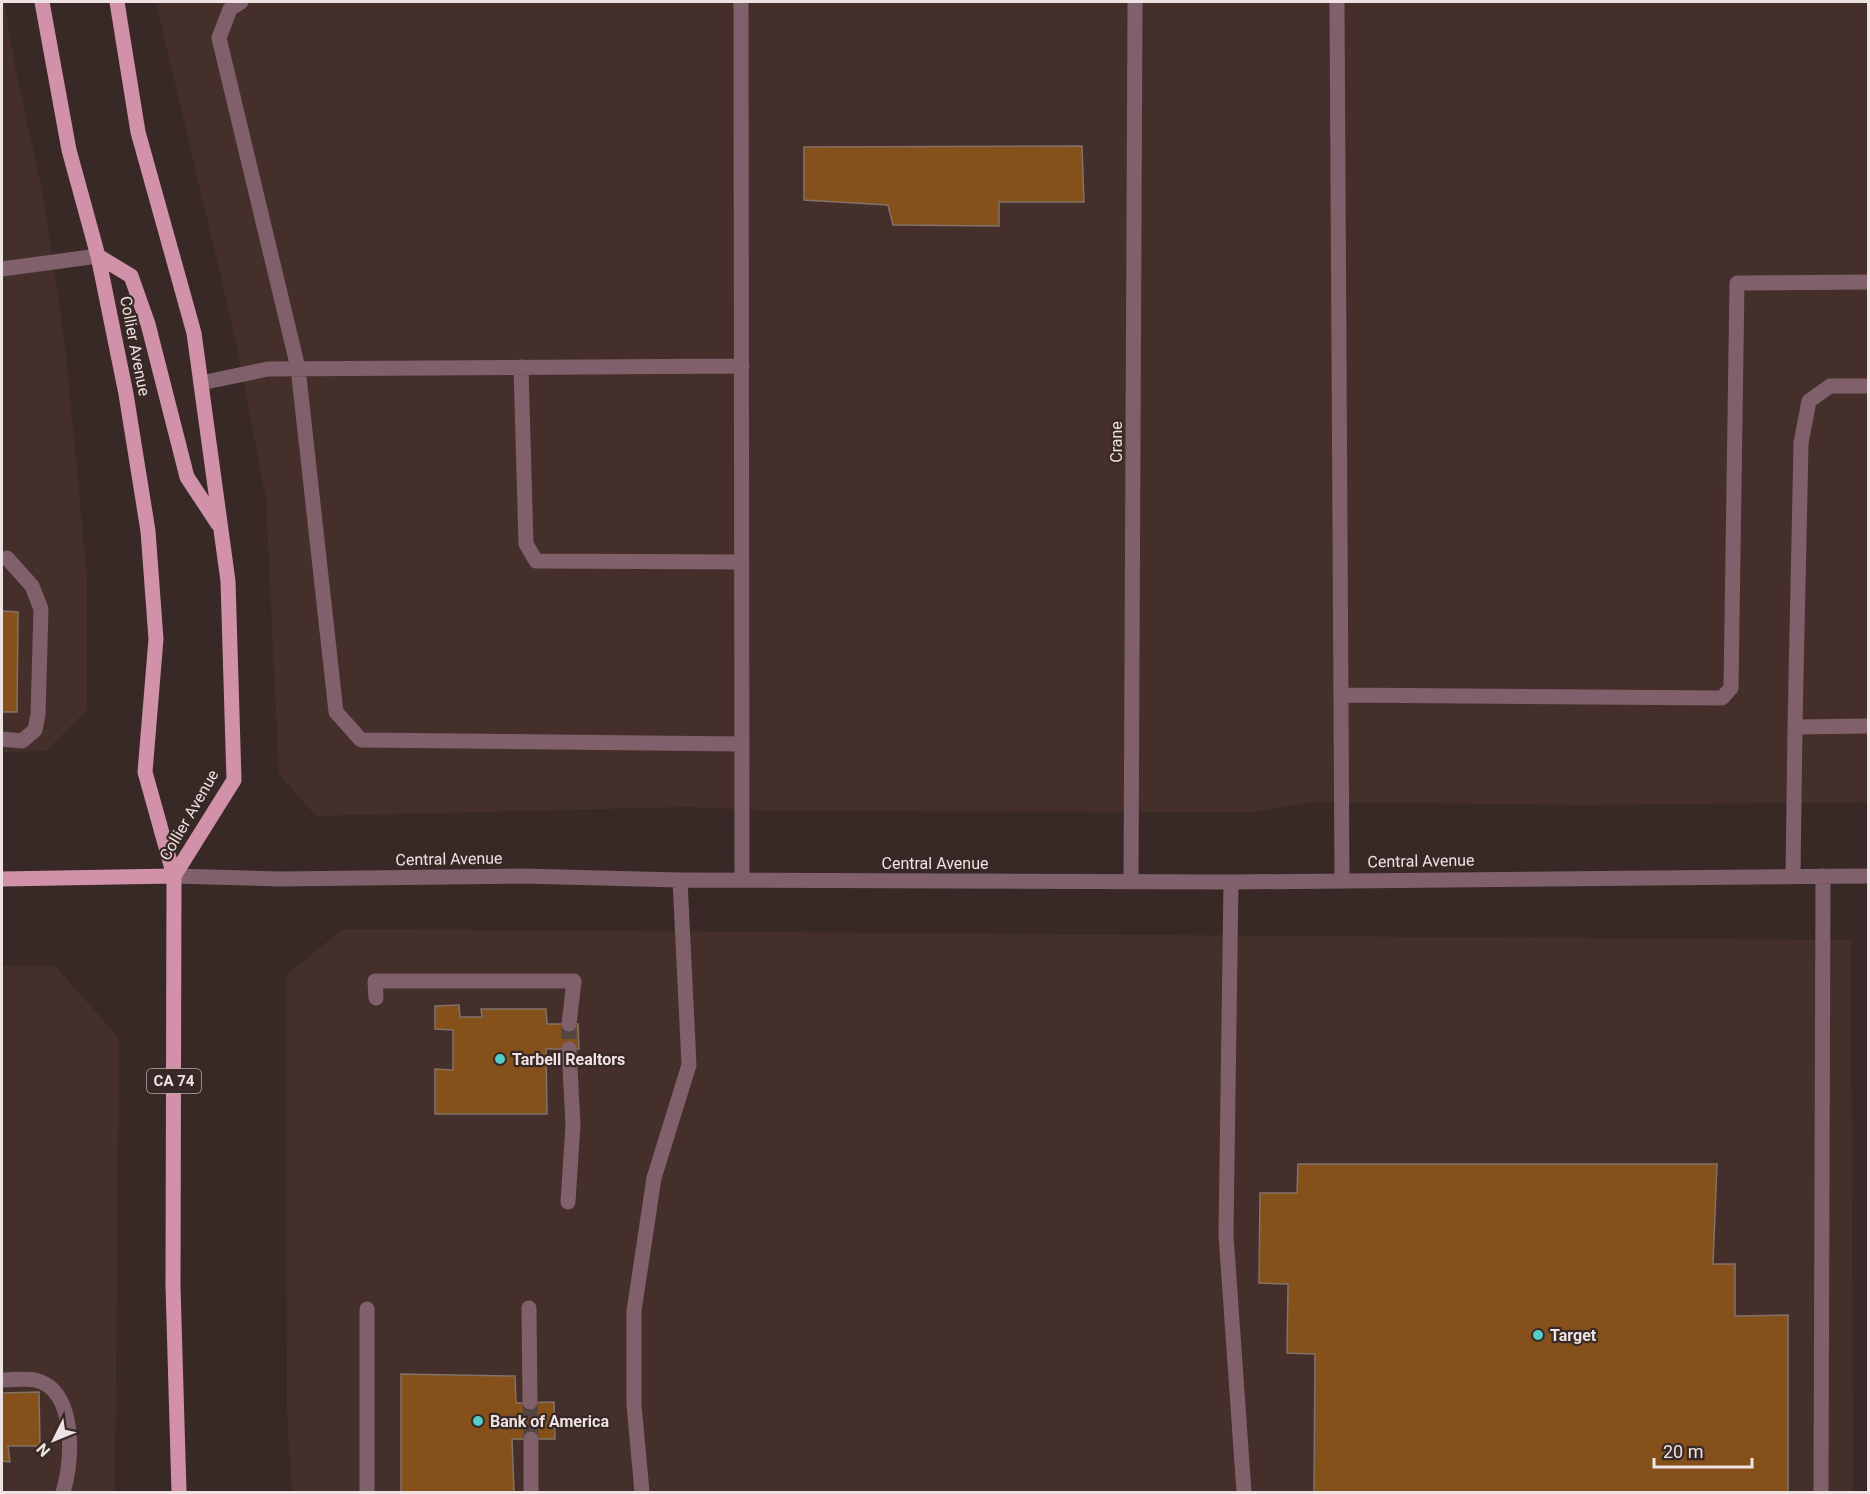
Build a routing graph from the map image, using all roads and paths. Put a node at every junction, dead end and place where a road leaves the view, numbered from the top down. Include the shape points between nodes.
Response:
1 (42, 2) edge
2 (117, 2) edge
3 (240, 2) edge
4 (741, 2) edge
5 (1135, 2) edge
6 (1337, 2) edge
7 (98, 256) junction
8 (2, 269) edge
9 (1869, 282) edge
10 (742, 366) junction
11 (521, 367) junction
12 (298, 368) junction
13 (201, 383) junction
14 (1869, 386) edge
15 (222, 530) junction
16 (7, 558) dead end
17 (742, 562) junction
18 (1342, 695) junction
19 (1869, 726) edge
20 (1795, 727) junction
21 (2, 739) edge
22 (742, 744) junction
23 (174, 876) junction
24 (1793, 876) junction
25 (1823, 876) junction
26 (1869, 876) edge
27 (2, 879) edge
28 (680, 880) junction
29 (742, 880) junction
30 (1342, 880) junction
31 (1131, 882) junction
32 (1231, 882) junction
33 (376, 998) dead end
34 (569, 1024) tunnel mouth
35 (569, 1049) tunnel mouth
36 (568, 1202) dead end
37 (529, 1308) dead end
38 (367, 1309) dead end
39 (2, 1380) edge
40 (530, 1402) tunnel mouth
41 (531, 1439) tunnel mouth
42 (63, 1492) edge
43 (179, 1492) edge
44 (367, 1492) edge
45 (531, 1492) edge
46 (642, 1492) edge
47 (1244, 1492) edge
48 (1821, 1492) edge

1 - 7 main road, Collier Avenue via 69,150
2 - 13 main road, Collier Avenue via 138,132 194,333
3 - 12 street via 230,9 219,38
4 - 10 street
5 - 31 street, Crane
6 - 18 street
7 - 8 street
7 - 15 main road via 131,276 148,324 187,477
7 - 23 main road, Collier Avenue via 148,531 156,639 145,772
9 - 18 street via 1737,283 1731,688 1722,698
10 - 11 street
10 - 17 street
11 - 12 street
11 - 17 street via 526,544 536,561
12 - 13 street via 268,369
12 - 22 street via 336,712 361,740
13 - 15 main road, Collier Avenue
14 - 20 street via 1830,386 1809,401 1801,443
15 - 23 main road, Collier Avenue via 228,580 234,780
16 - 21 street via 32,586 41,609 35,730 22,741
17 - 22 street
18 - 30 street
19 - 20 street
20 - 24 street
22 - 29 street
23 - 27 main road, Central Avenue
23 - 28 street, Central Avenue
23 - 43 main road, CA 74 via 173,1286
24 - 25 street, Central Avenue
24 - 30 street, Central Avenue
25 - 26 street, Central Avenue
25 - 48 street
28 - 29 street, Central Avenue
28 - 46 street via 689,1065 654,1178 634,1311 634,1405
29 - 31 street, Central Avenue
30 - 32 street, Central Avenue
31 - 32 street, Central Avenue
32 - 47 street via 1226,1235
33 - 34 street via 375,981 574,981
35 - 36 street via 573,1125
37 - 40 street
38 - 44 street
39 - 42 street via 35,1380 58,1395 68,1417 69,1477
41 - 45 street

